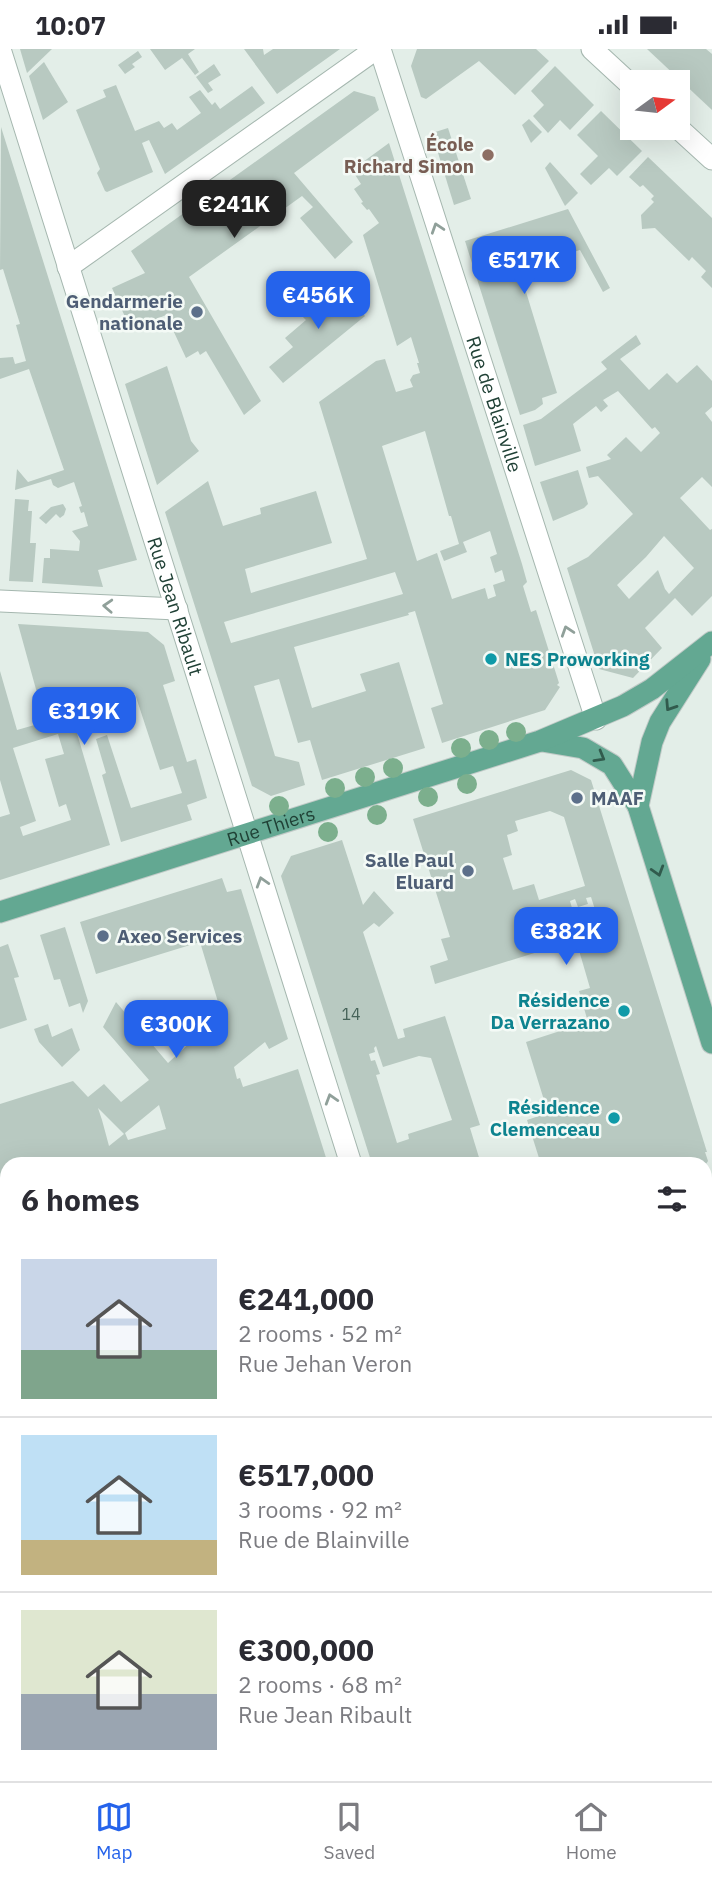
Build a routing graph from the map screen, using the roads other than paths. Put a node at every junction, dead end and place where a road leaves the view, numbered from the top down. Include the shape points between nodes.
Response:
1 (0, 49) edge
2 (378, 49) edge
3 (592, 49) edge
4 (620, 75) edge
5 (690, 139) edge
6 (712, 159) edge
7 (68, 267) junction
8 (0, 601) edge
9 (177, 609) junction
10 (709, 645) edge
11 (596, 719) junction
12 (540, 741) junction
13 (638, 806) junction
14 (247, 834) junction
15 (0, 912) edge
16 (712, 1043) edge
17 (349, 1157) edge

1 - 7 street, Rue Jean Ribault
2 - 7 street
11 -> 2 street, Rue de Blainville
3 - 4 street
5 - 6 street
7 - 9 street, Rue Jean Ribault
9 -> 8 street
9 - 14 street, Rue Jean Ribault
10 - 11 main road, Rue Thiers via 652,689
10 -> 13 main road via 660,722
11 - 12 main road, Rue Thiers
12 -> 13 main road, Rue Thiers via 583,748 612,765
12 - 14 main road, Rue Thiers
13 -> 16 main road
14 - 15 main road, Rue Thiers
17 -> 14 street, Rue Jean Ribault

